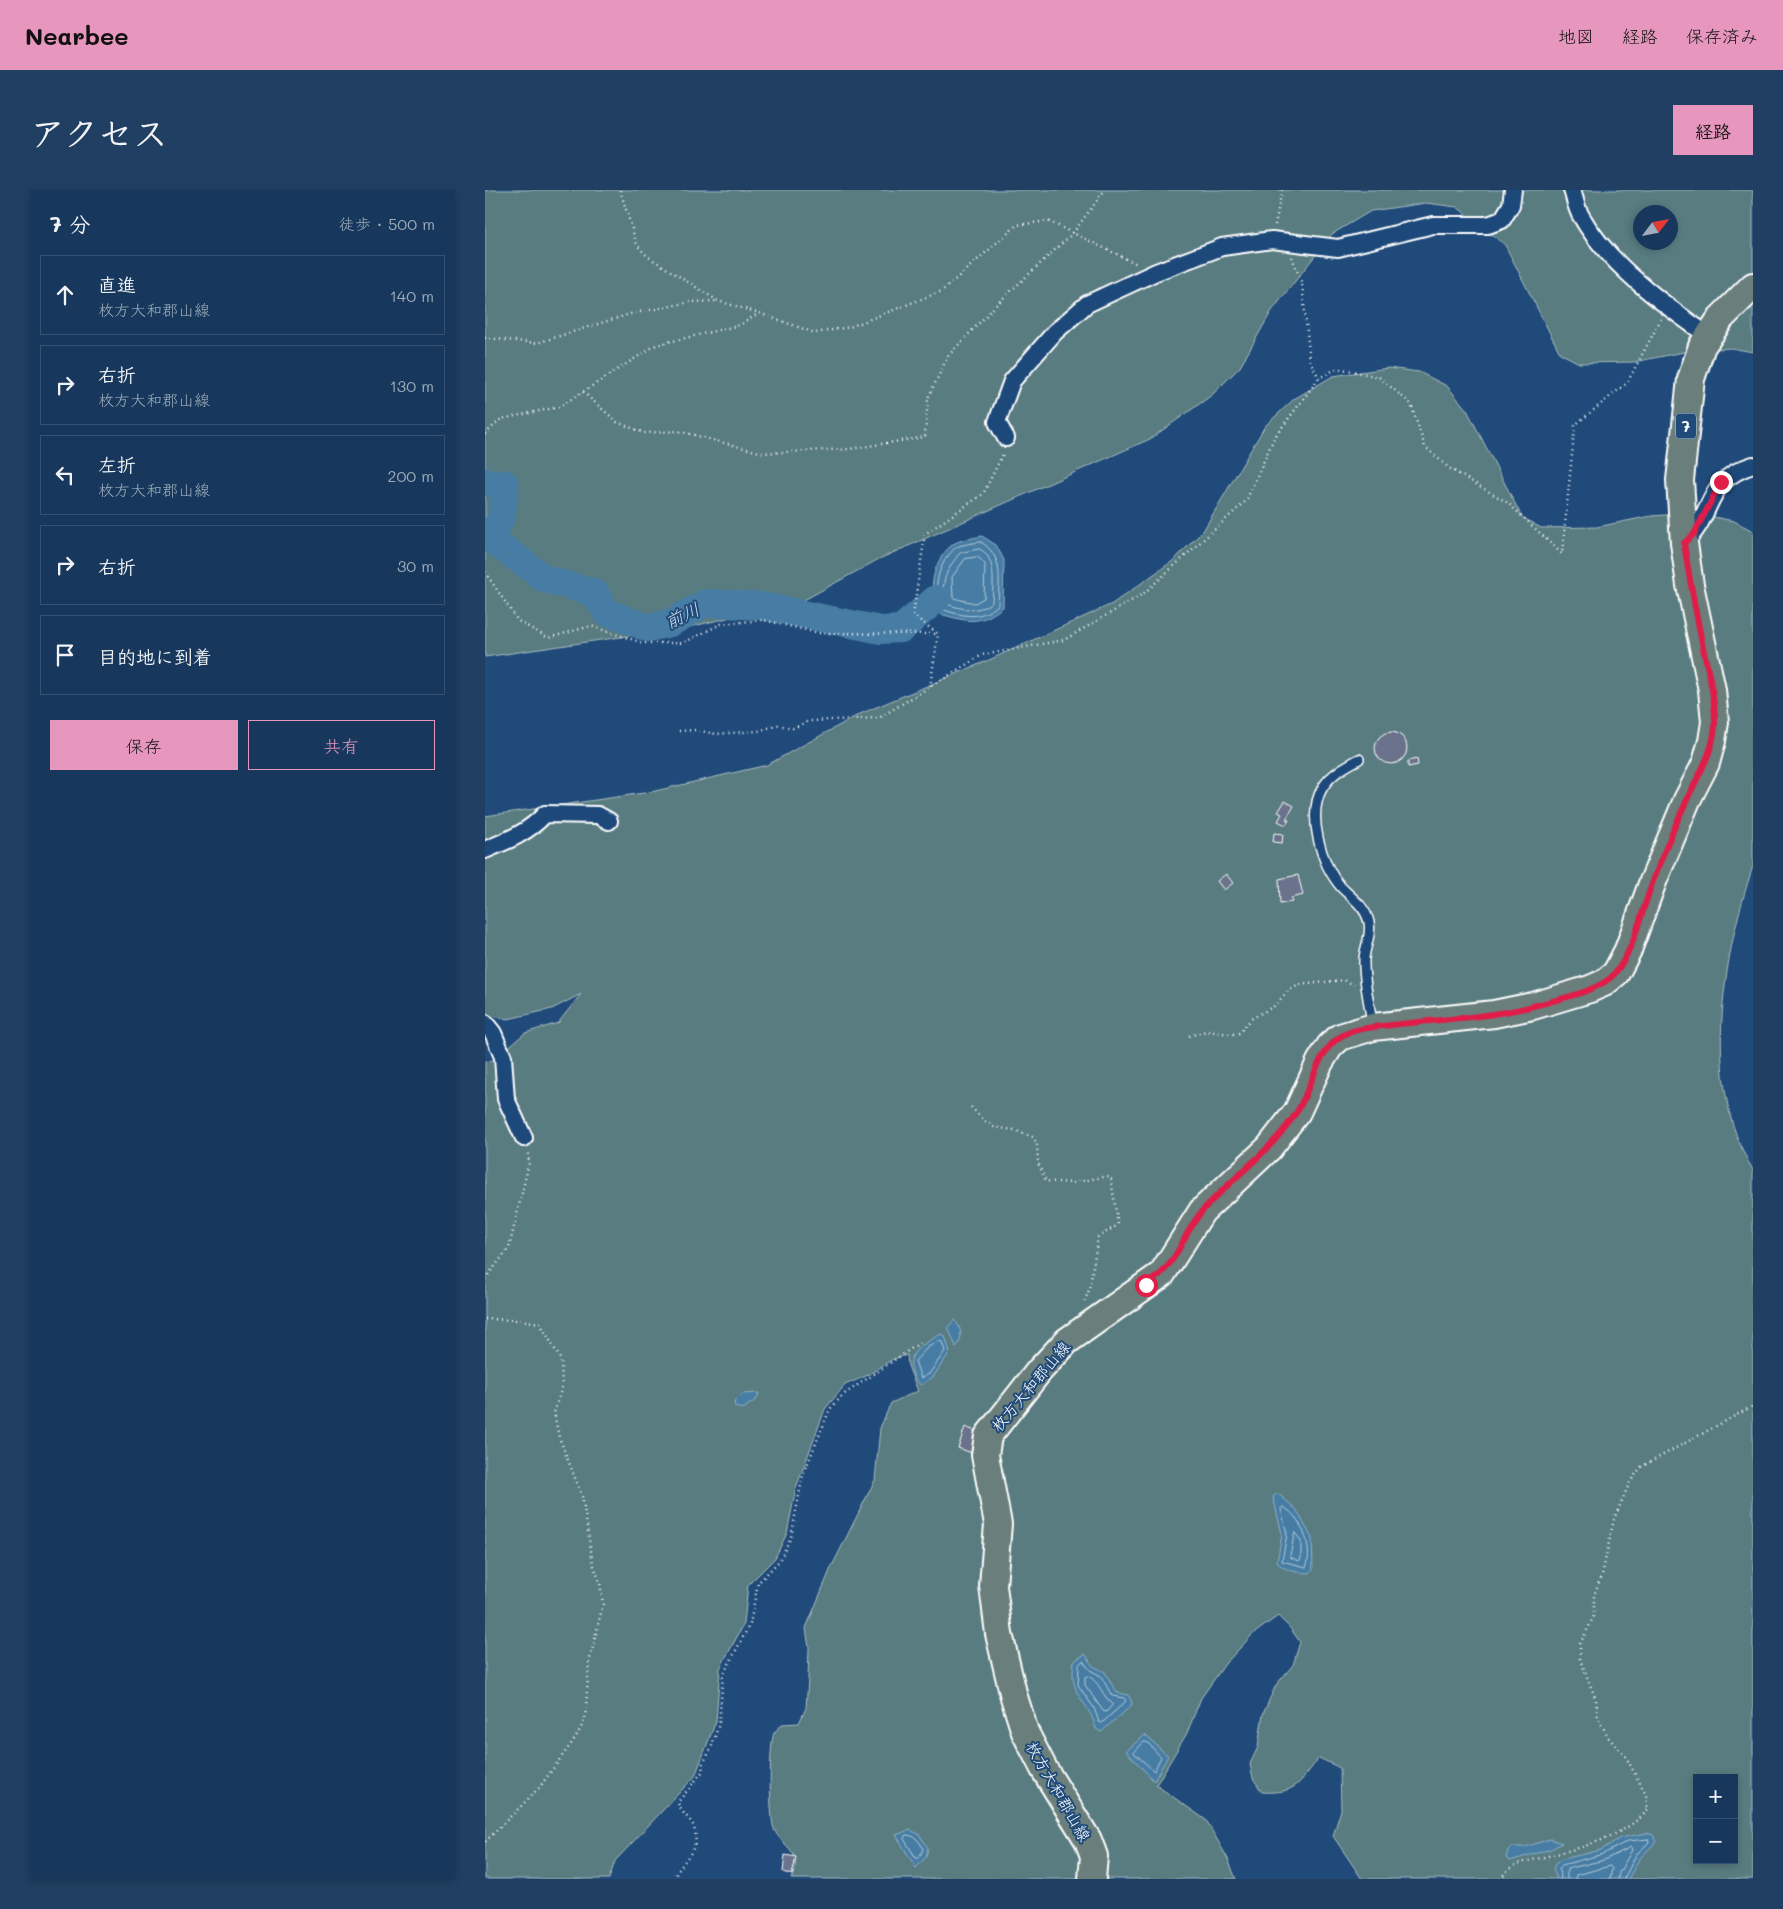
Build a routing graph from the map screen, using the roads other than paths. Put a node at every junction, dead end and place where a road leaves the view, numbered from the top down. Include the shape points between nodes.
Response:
1 (1513, 190) edge
2 (1572, 190) edge
3 (1753, 286) edge
4 (1709, 336) junction
5 (1006, 438) road end
6 (1753, 465) edge
7 (1684, 543) junction
8 (1359, 759) dead end
9 (609, 821) dead end
10 (485, 850) edge
11 (485, 1023) edge
12 (1373, 1027) junction
13 (524, 1138) road end
14 (1092, 1879) edge

1 - 5 street via 1511,205 1503,220 1488,225 1433,225 1338,248 1279,241 1223,246 1087,304 1055,332 1012,381 997,422
2 - 4 street via 1580,214 1602,246 1667,308
3 - 4 main road, 枚方大和郡山線 / 7 via 1721,318
4 - 7 main road, 枚方大和郡山線 / 7 via 1702,346 1691,379 1680,480
6 - 7 street via 1739,469 1721,482 1694,534
7 - 12 main road, 枚方大和郡山線 / 7 via 1711,690 1715,722 1712,741 1706,763 1687,800 1628,950 1615,973 1590,989 1533,1006 1495,1014
8 - 12 lane via 1335,773 1323,786 1316,802 1315,830 1332,873 1359,903 1369,923 1364,960
9 - 10 street via 598,815 545,814 536,825 513,839
11 - 13 street via 503,1057 507,1099
12 - 14 main road, 枚方大和郡山線 / 7 via 1340,1037 1330,1046 1297,1112 1269,1148 1202,1211 1162,1274 1067,1340 996,1424 985,1445 998,1524 993,1586 995,1609 1014,1697 1025,1732 1044,1770 1088,1840 1094,1856

